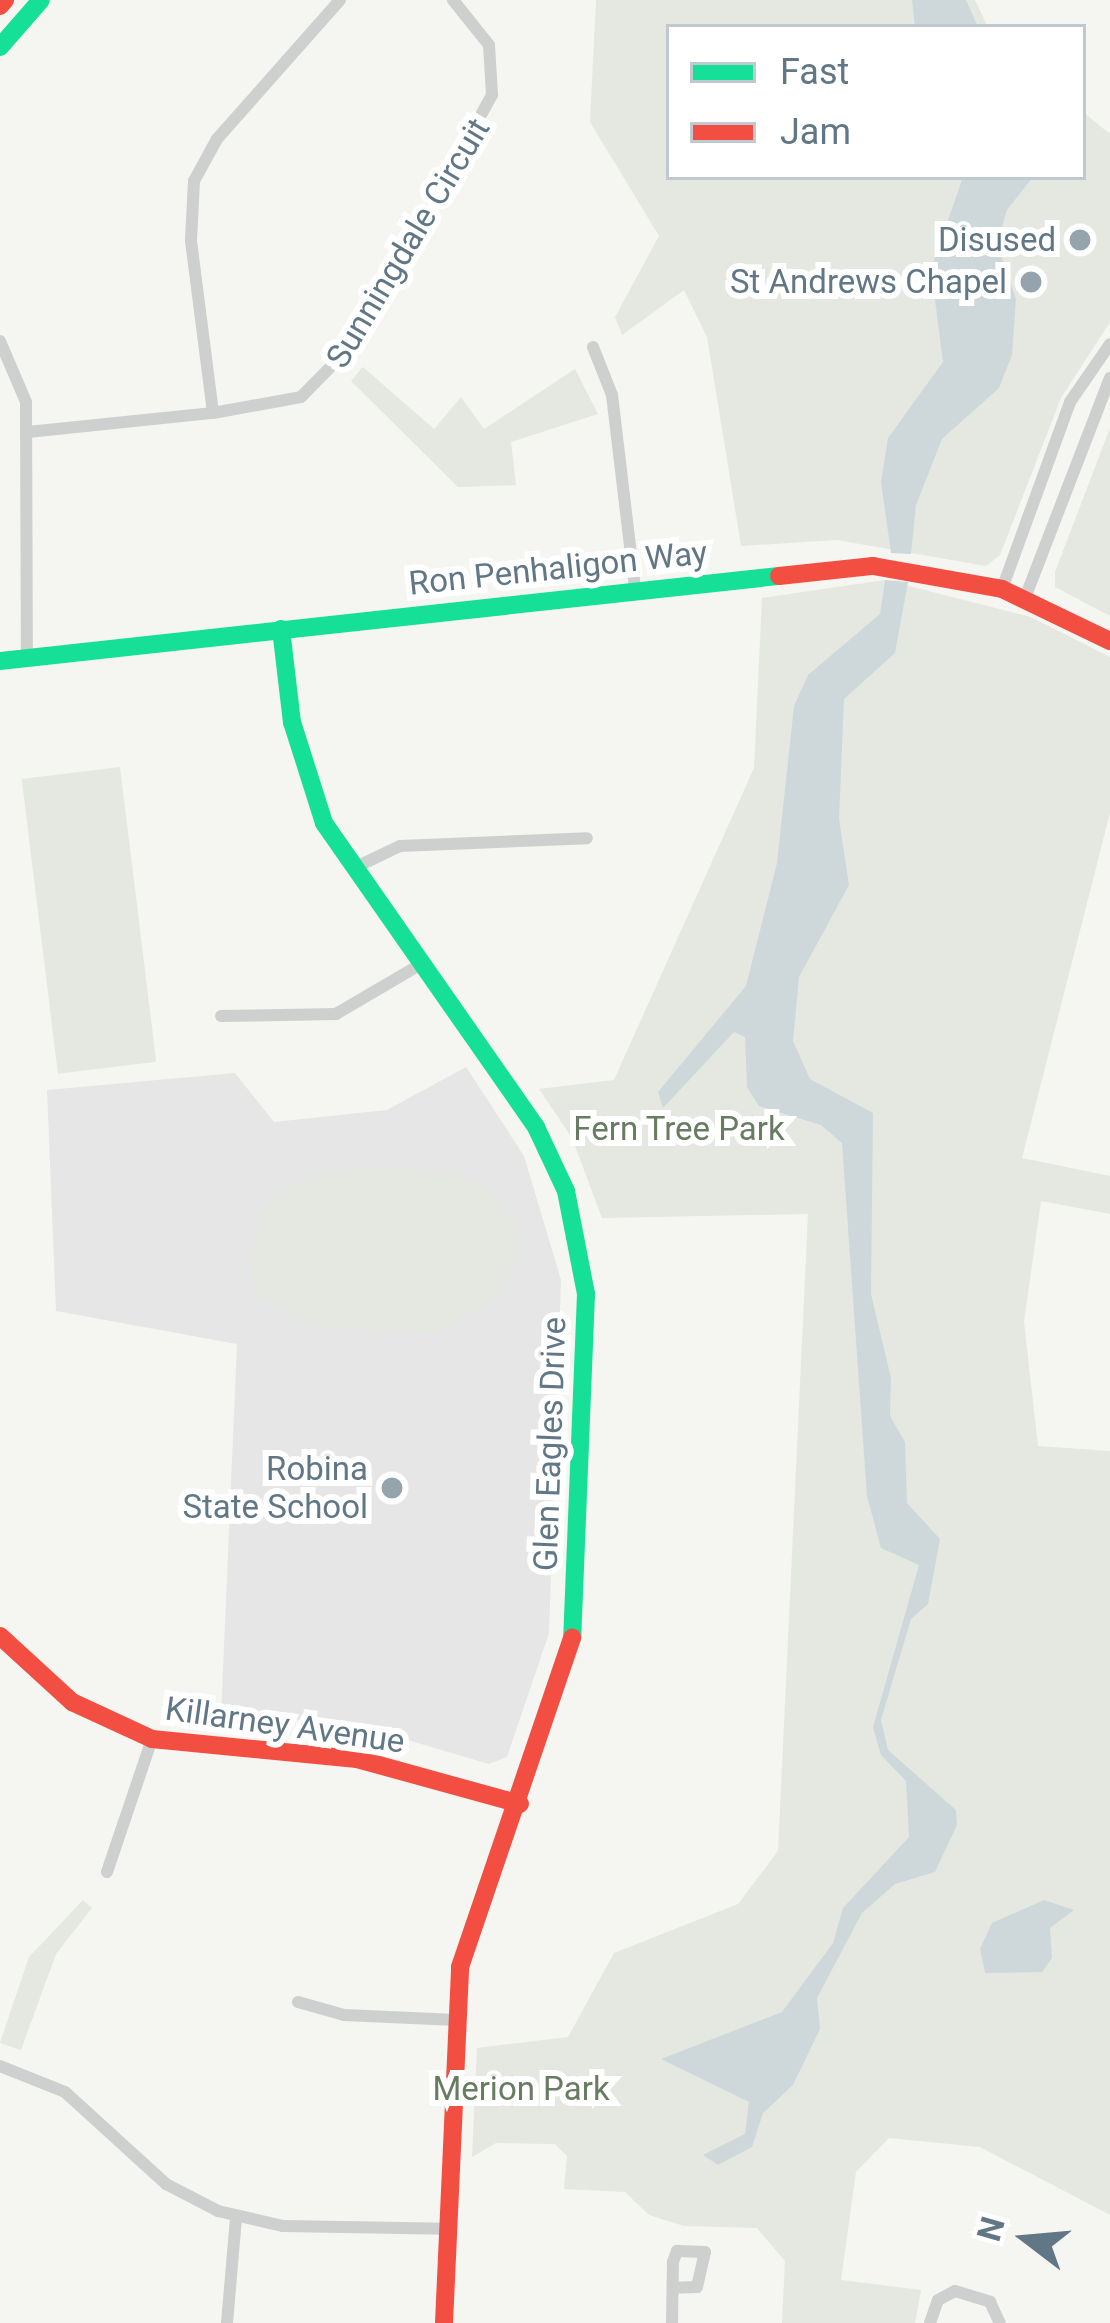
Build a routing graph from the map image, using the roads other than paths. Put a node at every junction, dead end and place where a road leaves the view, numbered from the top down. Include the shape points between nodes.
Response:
1 (41, 0) edge
2 (340, 0) edge
3 (453, 0) edge
4 (0, 47) edge
5 (0, 340) edge
6 (1110, 344) edge
7 (593, 346) dead end
8 (1110, 378) edge
9 (213, 413) junction
10 (28, 432) junction
11 (1002, 589) junction
12 (635, 590) junction
13 (1025, 598) junction
14 (281, 629) junction
15 (1110, 641) edge
16 (27, 658) junction
17 (0, 661) edge
18 (587, 838) dead end
19 (356, 867) junction
20 (423, 963) junction
21 (221, 1016) dead end
22 (3, 1646) edge
23 (152, 1739) junction
24 (520, 1804) junction
25 (107, 1872) dead end
26 (298, 2002) dead end
27 (456, 2020) junction
28 (0, 2066) edge
29 (236, 2218) junction
30 (447, 2230) junction
31 (674, 2288) dead end
32 (227, 2323) edge
33 (444, 2323) edge
34 (672, 2323) edge
35 (930, 2323) edge
36 (1000, 2323) edge

1 - 4 street
2 - 9 street via 217,139 194,181 191,241
3 - 9 street, Sunningdale Circuit via 489,45 492,95 360,337 301,397
5 - 10 street via 21,382
6 - 11 street via 1070,402
7 - 12 street via 613,395
8 - 13 street
9 - 10 street, Sunningdale Circuit
10 - 16 street
11 - 12 street, Ron Penhaligon Way via 873,566
11 - 13 street, Ron Penhaligon Way
12 - 14 street, Ron Penhaligon Way
13 - 15 street, Ron Penhaligon Way
14 - 16 street, Ron Penhaligon Way
14 - 19 street, Glen Eagles Drive via 306,780
16 - 17 street, Ron Penhaligon Way
18 - 19 street via 400,846
19 - 20 street, Glen Eagles Drive
20 - 21 street via 336,1014
20 - 24 street, Glen Eagles Drive via 554,1161 586,1294 571,1656
22 - 23 street, Killarney Avenue via 72,1702
23 - 24 street, Killarney Avenue via 357,1759
23 - 25 street
24 - 27 street, Glen Eagles Drive via 466,1943
26 - 27 street via 344,2015
27 - 30 street, Glen Eagles Drive
28 - 29 street via 65,2092 166,2184
29 - 30 street
29 - 32 street
30 - 33 street, Glen Eagles Drive
31 - 34 street
35 - 36 street via 938,2300 955,2291 990,2302

